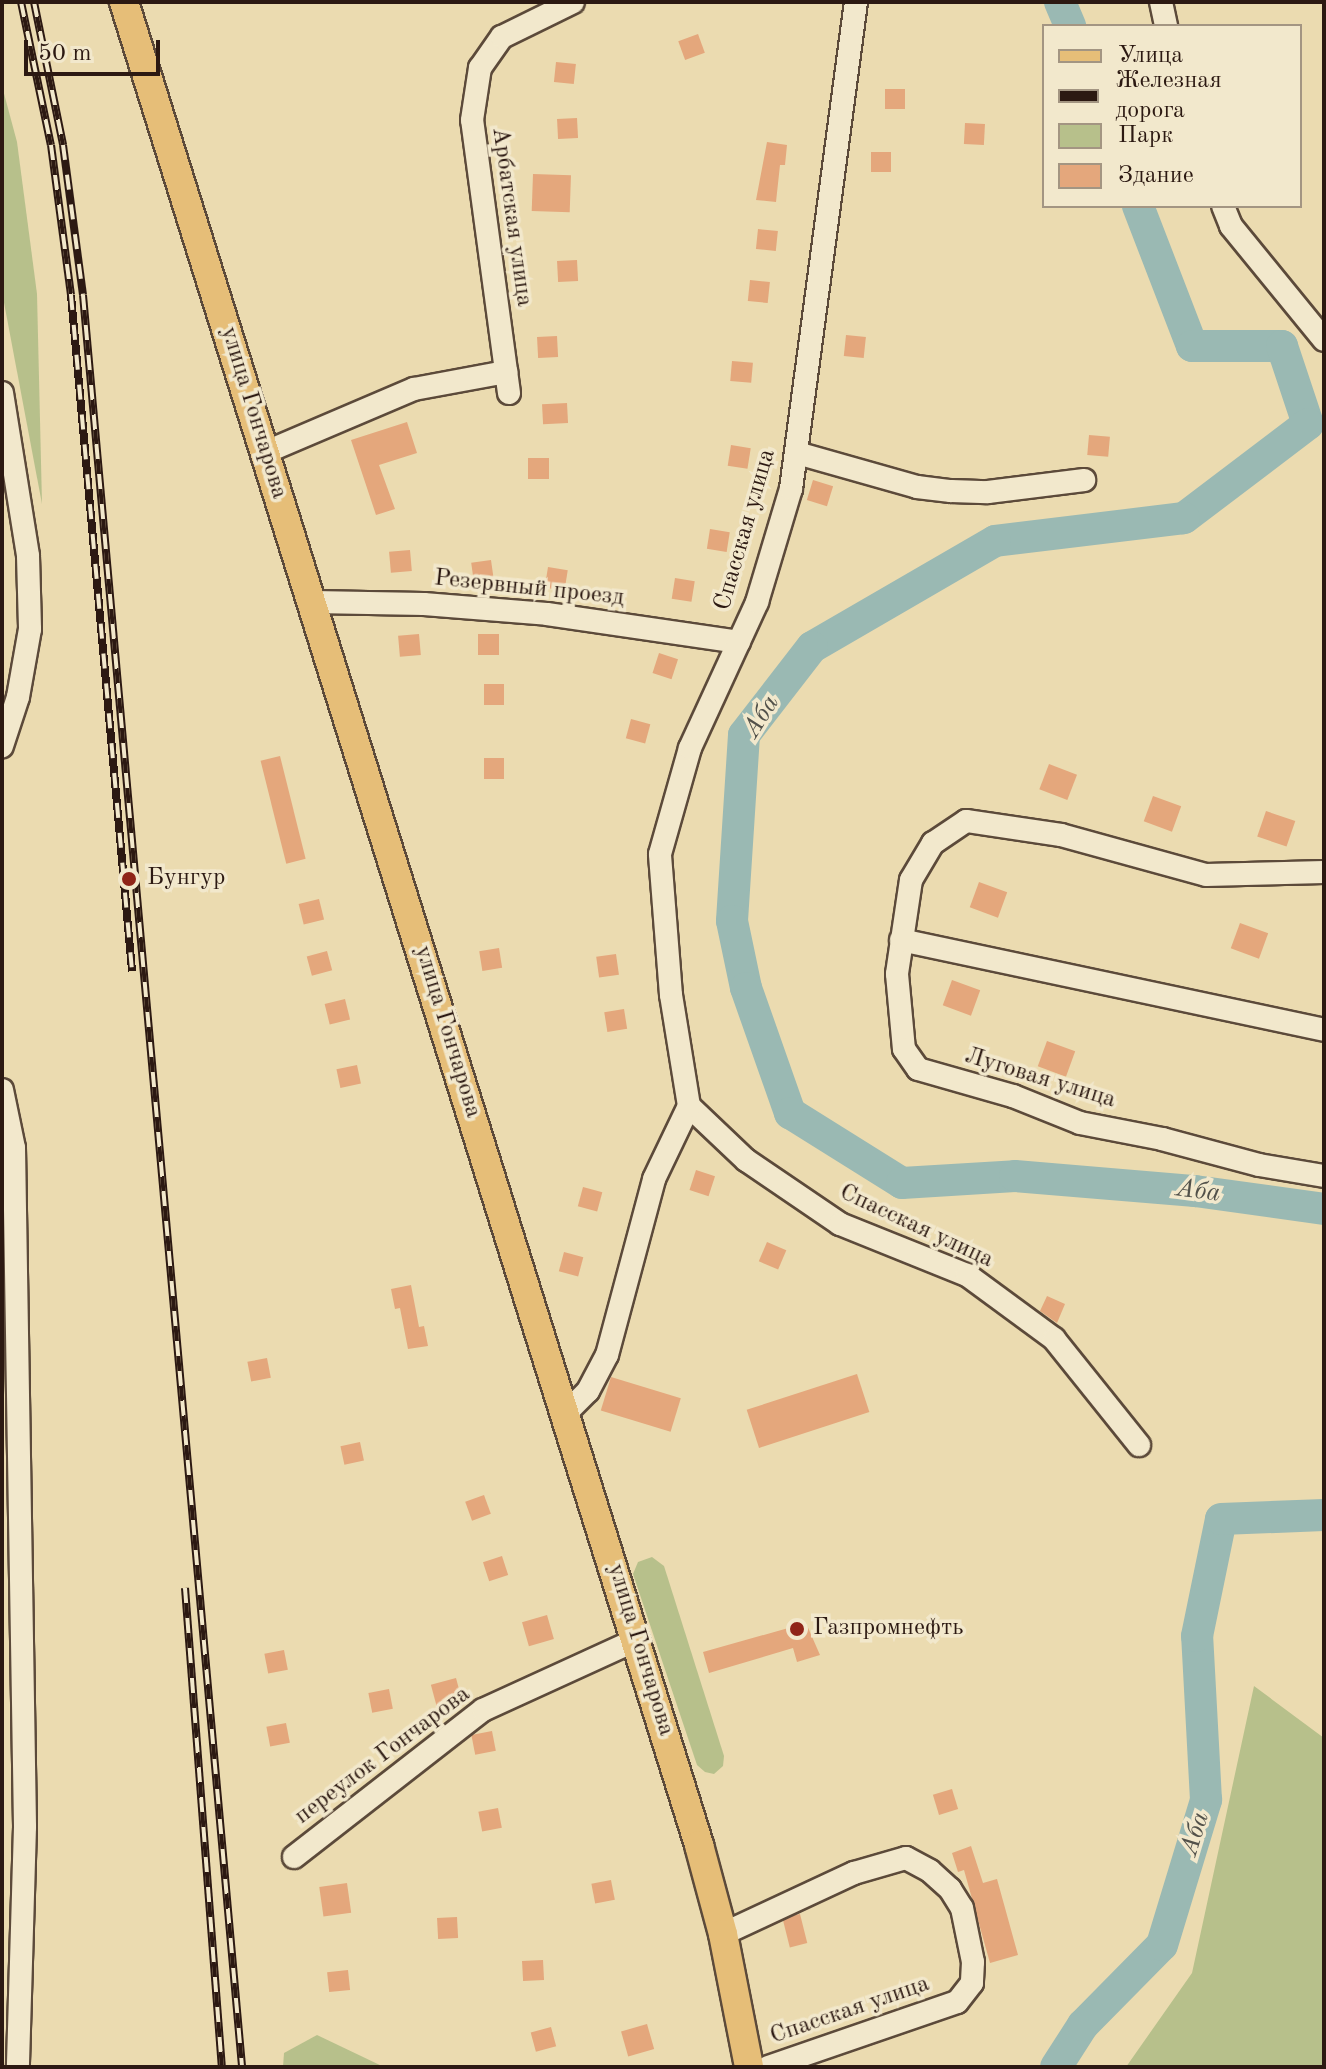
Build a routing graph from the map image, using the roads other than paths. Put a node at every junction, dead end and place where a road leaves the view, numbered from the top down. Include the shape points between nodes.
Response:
1 (124, 2) edge
2 (573, 2) edge
3 (856, 2) edge
4 (1161, 2) edge
5 (1166, 24) edge
6 (1224, 208) edge
7 (1324, 340) edge
8 (2, 393) edge
9 (266, 452) junction
10 (797, 453) junction
11 (1084, 480) dead end
12 (313, 602) junction
13 (739, 642) junction
14 (2, 746) edge
15 (1324, 872) edge
16 (901, 940) junction
17 (1324, 1030) edge
18 (2, 1090) edge
19 (689, 1106) junction
20 (1324, 1176) edge
21 (566, 1413) junction
22 (1139, 1445) dead end
23 (636, 1640) junction
24 (294, 1857) dead end
25 (723, 1934) junction
26 (18, 2067) edge
27 (749, 2067) edge
28 (768, 2067) edge

1 - 9 main road, улица Гончарова
2 - 9 street, Арбатская улица via 502,37 480,68 472,120 508,383 414,389
3 - 10 street, Спасская улица
4 - 5 street
6 - 7 street via 1231,226
8 - 14 street via 28,556 30,629 18,697
9 - 12 main road, улица Гончарова
10 - 11 street via 917,487 951,491 988,492
10 - 13 street, Спасская улица via 757,602
12 - 13 street, Резервный проезд via 547,614
12 - 21 main road, улица Гончарова
13 - 19 street, Спасская улица via 690,748 660,854 671,995
15 - 16 street, Луговая улица via 1206,875 1061,835 966,821 933,843 911,880
16 - 17 street
16 - 20 street, Луговая улица via 900,1030 904,1049 918,1069 1013,1096 1080,1123
18 - 26 street via 14,1148 23,1685
19 - 21 street via 654,1179 607,1355 588,1391
19 - 22 street, Спасская улица via 746,1160 840,1224 967,1275 1054,1339
21 - 23 main road, улица Гончарова
23 - 24 street, переулок Гончарова via 483,1710
23 - 25 main road, улица Гончарова
25 - 27 main road, улица Гончарова
25 - 28 street, Спасская улица via 854,1873 906,1858 940,1880 962,1908 972,1983 957,2002

